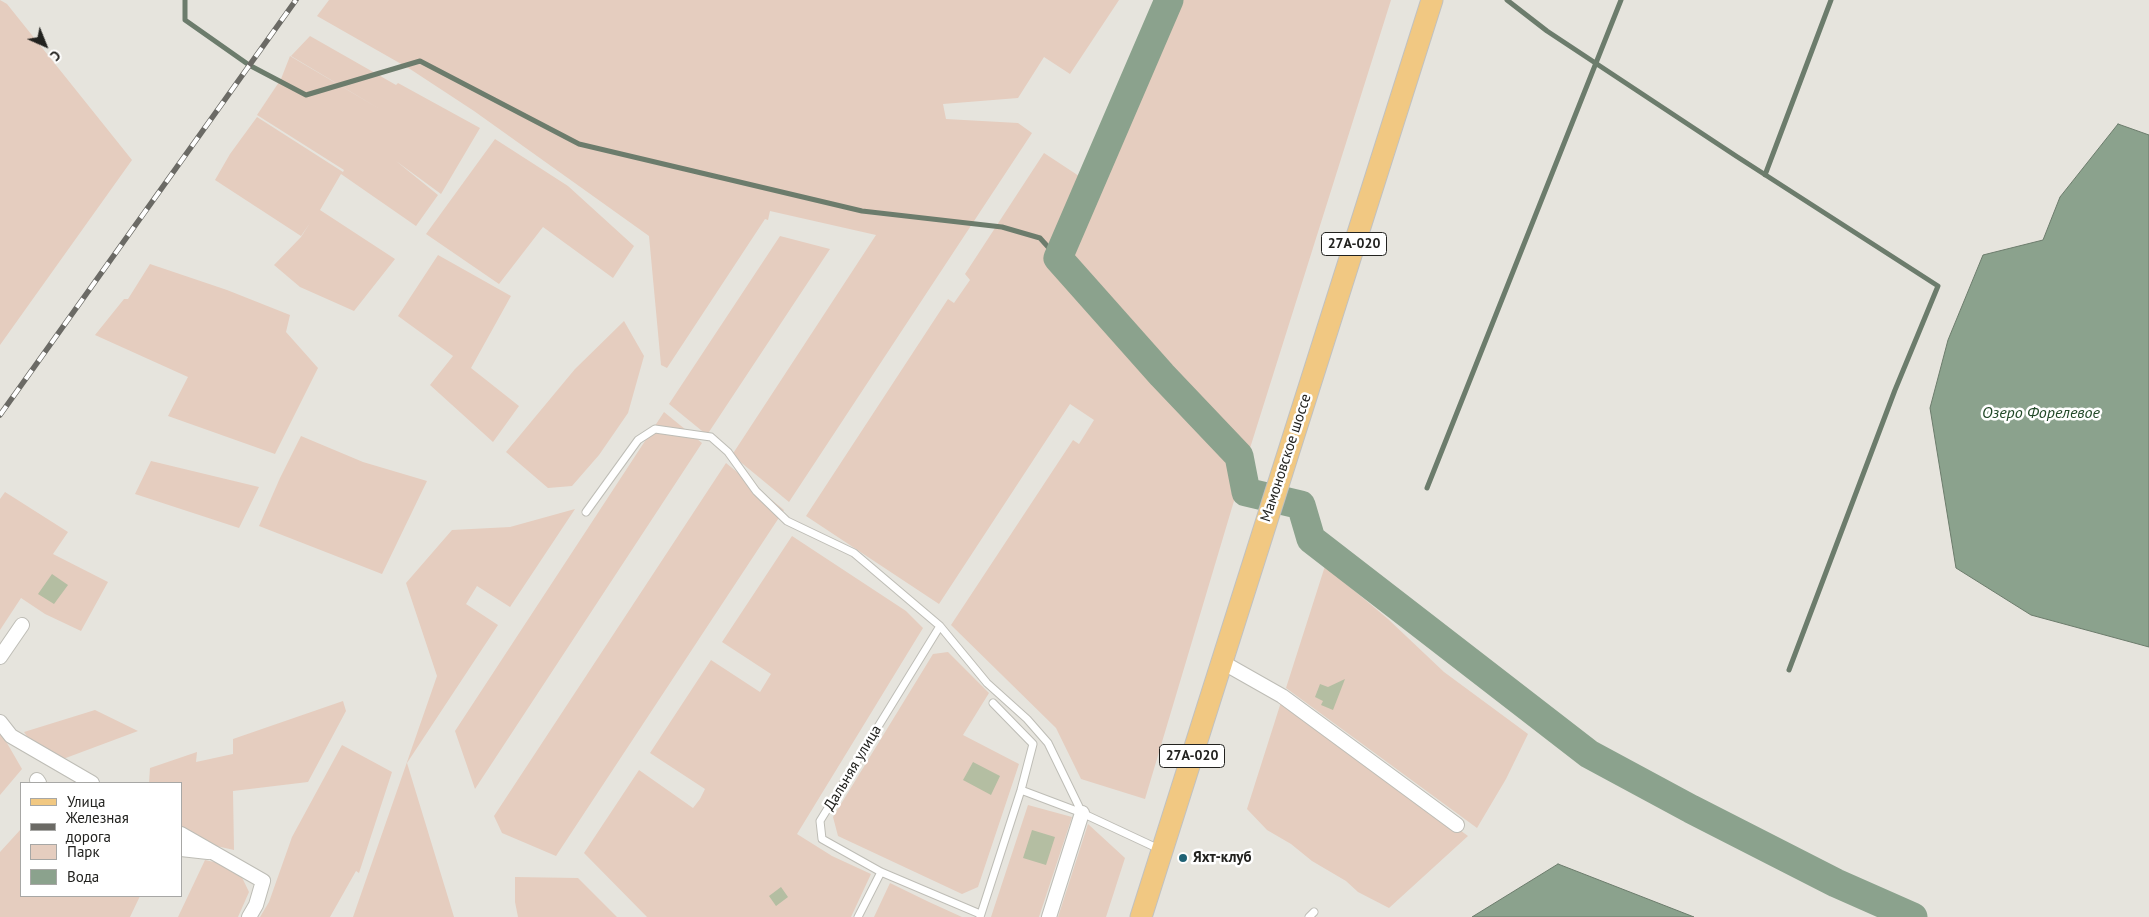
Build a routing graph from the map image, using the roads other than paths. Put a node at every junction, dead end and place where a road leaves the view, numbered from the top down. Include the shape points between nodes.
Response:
1 (1432, 0) edge
2 (586, 512) dead end
3 (22, 625) dead end
4 (940, 626) junction
5 (0, 657) edge
6 (1222, 662) junction
7 (992, 704) dead end
8 (0, 722) edge
9 (90, 782) edge
10 (1020, 790) junction
11 (1082, 813) junction
12 (1456, 825) dead end
13 (182, 835) edge
14 (182, 849) edge
15 (1162, 850) junction
16 (881, 872) junction
17 (263, 881) junction
18 (980, 916) edge
19 (249, 917) edge
20 (858, 917) edge
21 (1049, 917) edge
22 (1141, 917) edge

1 - 6 main road, Мамоновское шоссе / 27А-020
2 - 4 lane via 638,440 655,429 711,438 728,452 756,491 787,521 854,553
3 - 5 street
4 - 11 lane via 987,683 1048,743
4 - 16 lane, Дальняя улица via 820,822 822,839
6 - 12 street via 1282,696
6 - 15 main road, Мамоновское шоссе / 27А-020
7 - 10 lane, Дальняя улица via 1033,744
8 - 9 street via 11,736
10 - 11 lane
10 - 18 lane, Дальняя улица
11 - 15 lane
11 - 21 street
13 - 17 street
14 - 17 street via 236,858
15 - 22 main road, Мамоновское шоссе / 27А-020
16 - 18 lane, Дальняя улица
16 - 20 lane
17 - 19 street

